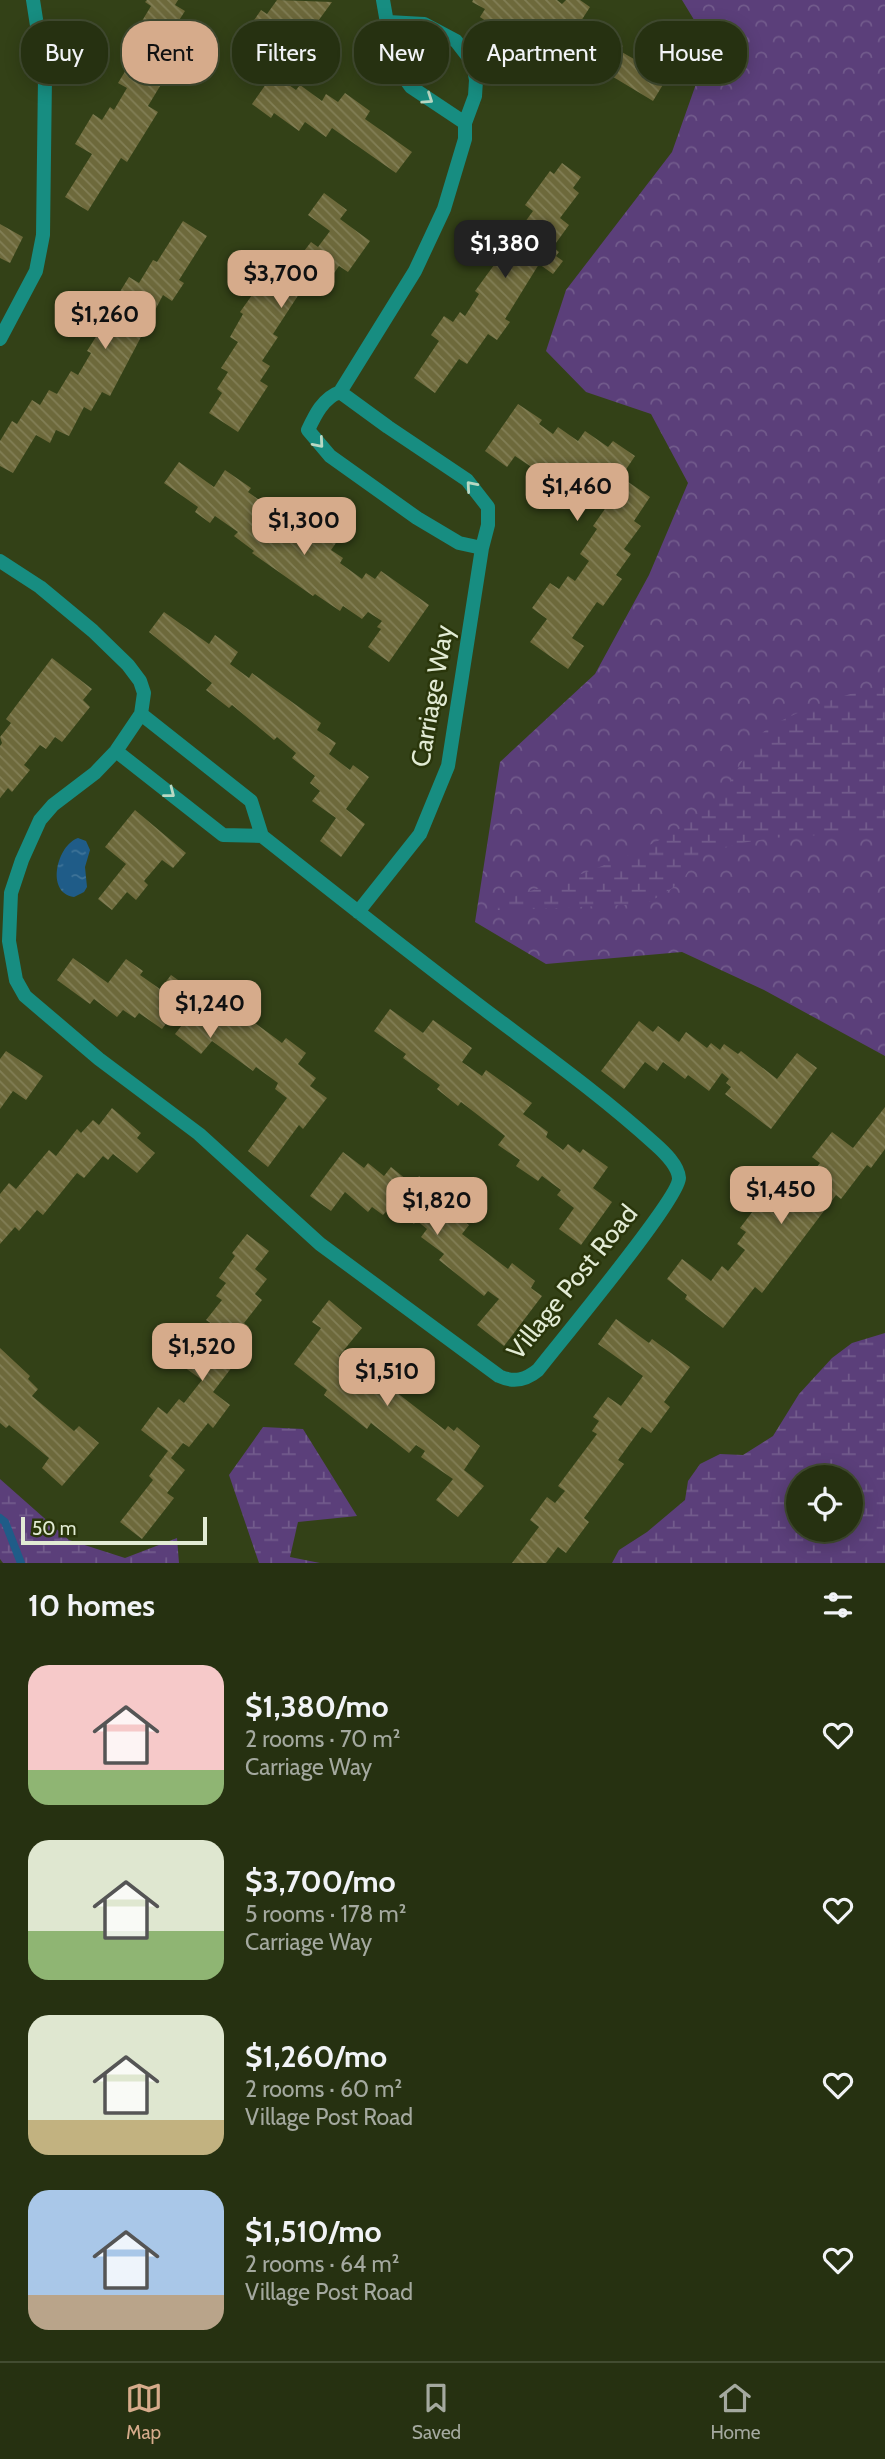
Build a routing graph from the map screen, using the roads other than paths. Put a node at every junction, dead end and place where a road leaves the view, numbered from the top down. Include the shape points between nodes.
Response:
1 (33, 0) edge
2 (383, 0) edge
3 (388, 21) edge
4 (449, 37) edge
5 (409, 84) edge
6 (465, 123) junction
7 (0, 339) edge
8 (340, 392) junction
9 (482, 548) junction
10 (0, 561) edge
11 (141, 714) junction
12 (116, 751) junction
13 (262, 836) junction
14 (358, 912) junction

1 - 7 street via 45,77 43,235 36,271
2 - 3 street
4 - 6 street via 473,63 475,96
5 -> 6 street
6 - 8 street via 466,139 444,209 415,271
9 -> 8 street, Carriage Way via 488,507 467,480
8 -> 9 street via 315,413 308,430 330,456 417,518 459,543
9 - 14 street, Carriage Way via 448,766 419,834
10 - 11 street via 40,587 128,665 141,681
11 - 12 street, Village Post Road
11 - 13 street via 251,801
12 -> 13 street via 223,835
12 - 14 street, Village Post Road via 40,820 14,879 9,941 16,980 25,996 199,1134 320,1244 499,1376 523,1380 538,1370 670,1200 679,1181 677,1172 645,1136
13 - 14 street, Village Post Road

